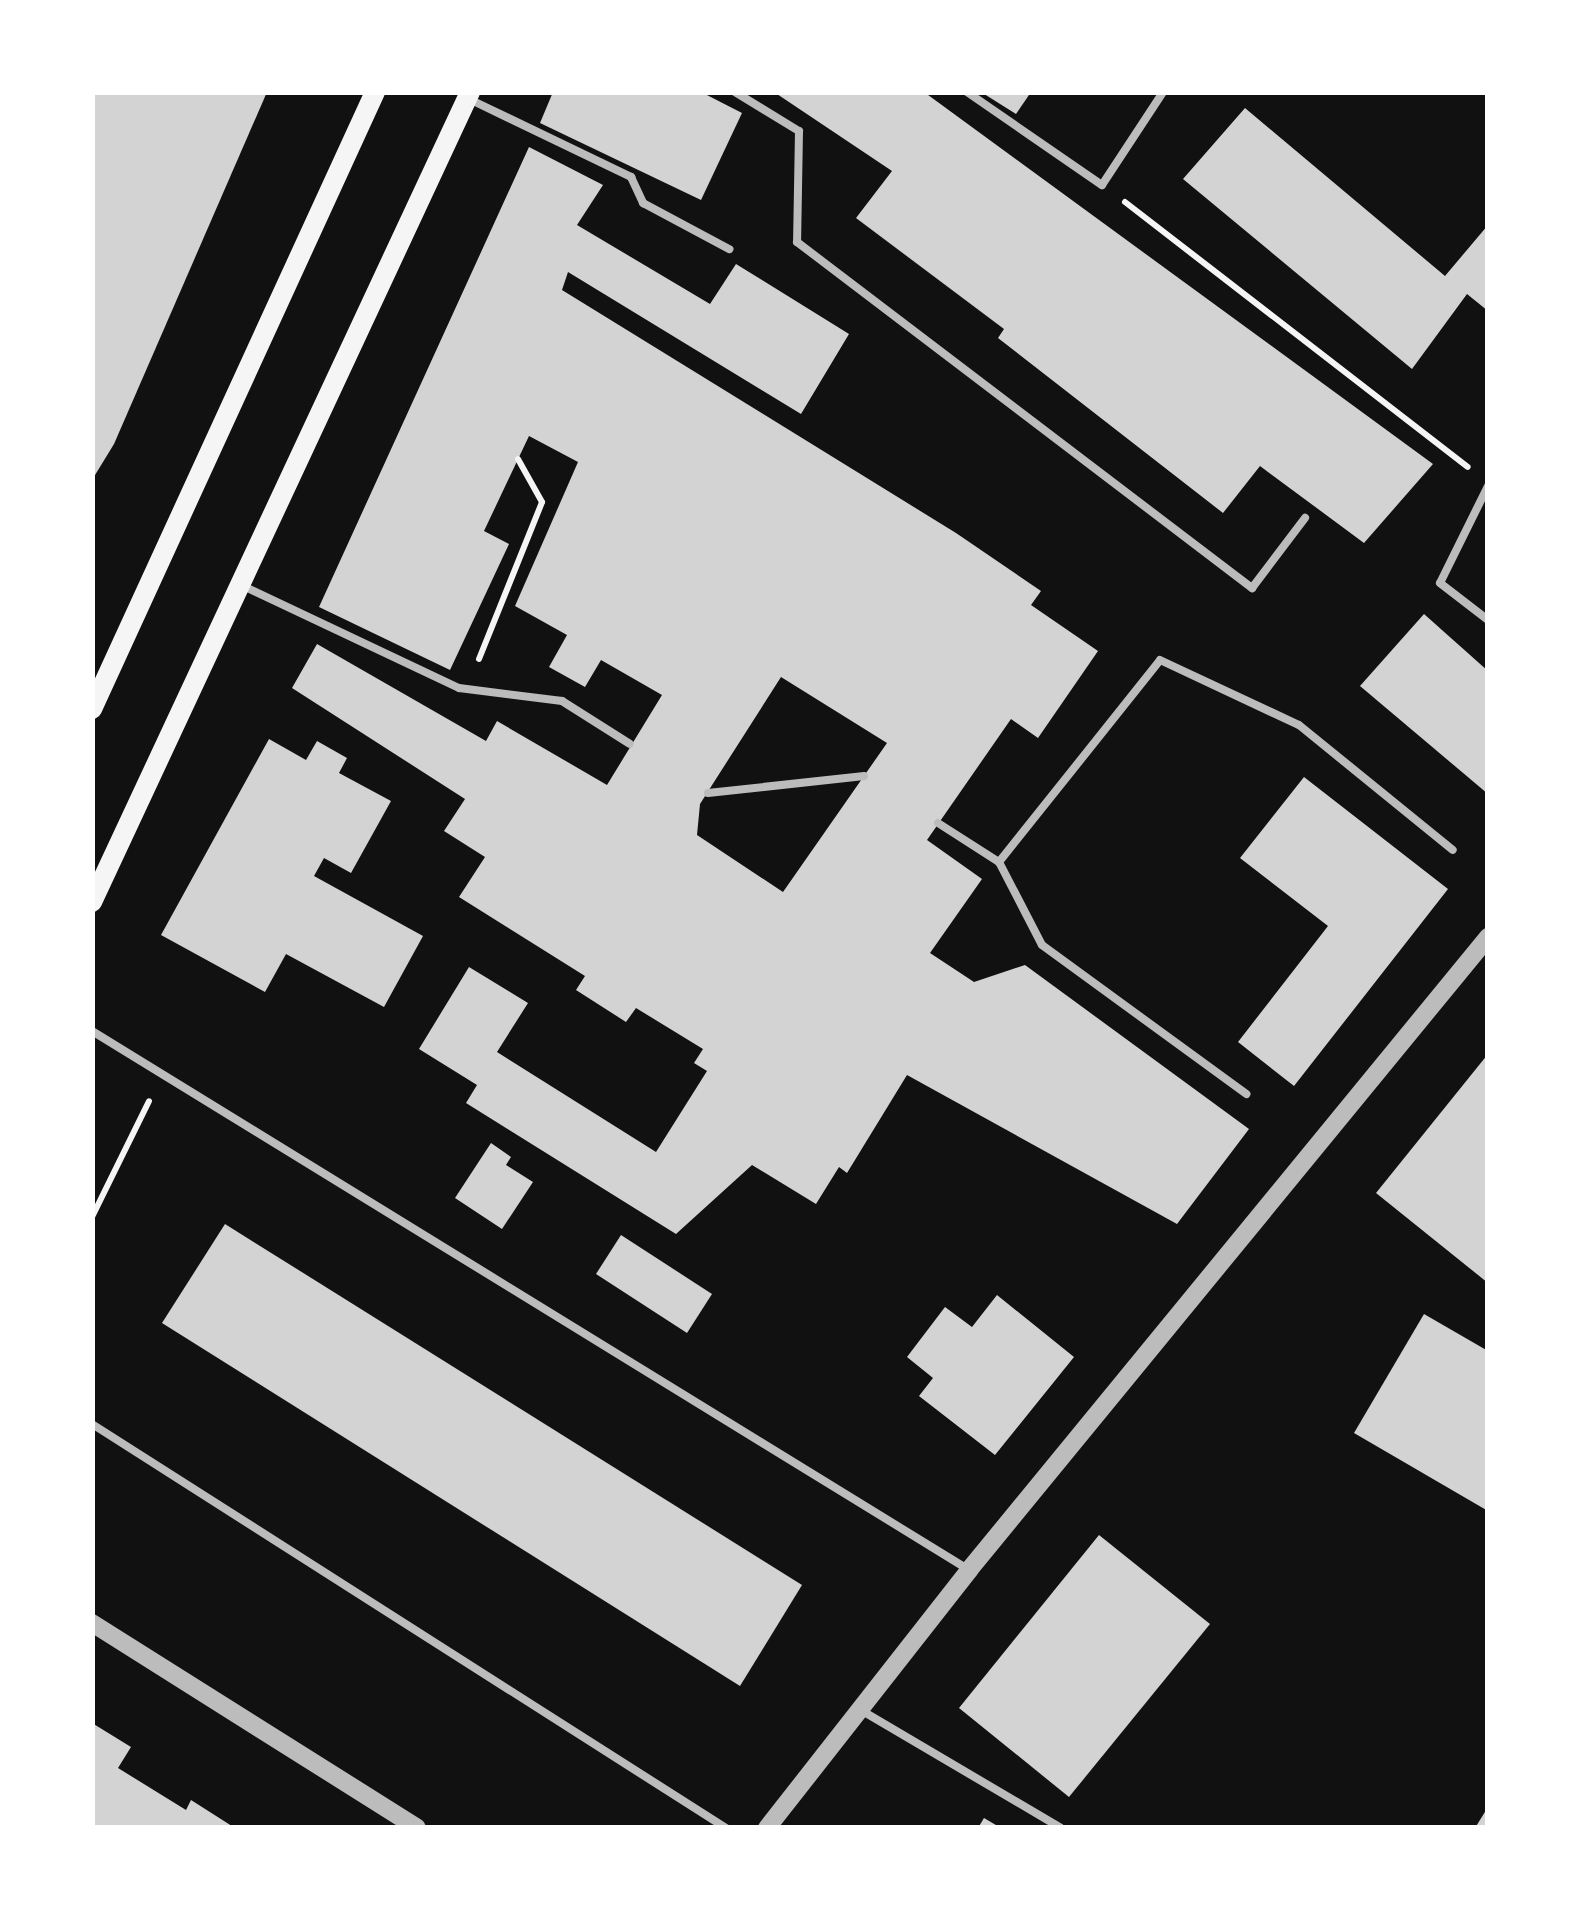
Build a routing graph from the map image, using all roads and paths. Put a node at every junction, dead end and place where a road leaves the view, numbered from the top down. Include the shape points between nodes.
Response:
1 (375, 92) edge
2 (735, 92) edge
3 (967, 92) edge
4 (1163, 92) edge
5 (468, 95) edge
6 (1102, 185) junction
7 (729, 249) dead end
8 (518, 458) dead end
9 (1474, 472) dead end
10 (1488, 486) edge
11 (1304, 518) dead end
12 (240, 585) junction
13 (1488, 620) edge
14 (468, 690) junction
15 (92, 709) edge
16 (630, 744) dead end
17 (864, 776) dead end
18 (708, 793) dead end
19 (938, 823) dead end
20 (1453, 850) dead end
21 (999, 862) junction
22 (92, 902) edge
23 (1488, 937) edge
24 (92, 1031) edge
25 (162, 1073) junction
26 (1246, 1094) dead end
27 (92, 1217) edge
28 (92, 1424) edge
29 (969, 1570) junction
30 (92, 1623) edge
31 (859, 1709) junction
32 (417, 1828) edge
33 (726, 1828) edge
34 (767, 1828) edge
35 (1061, 1828) edge

1 - 15 main road
2 - 11 lane via 799,131 797,242 1252,588
3 - 6 lane
4 - 6 lane
5 - 7 lane via 631,177 643,203
5 - 12 main road
6 - 9 path
8 - 14 path via 542,502
10 - 13 lane via 1440,584
12 - 14 lane
12 - 22 main road
14 - 16 lane via 562,700
17 - 18 lane
19 - 21 lane
20 - 21 lane via 1300,725 1160,660
21 - 26 lane via 1042,944
23 - 29 street
24 - 25 lane
25 - 27 path
25 - 29 lane
28 - 33 lane
29 - 31 street
30 - 32 street
31 - 34 street
31 - 35 lane

